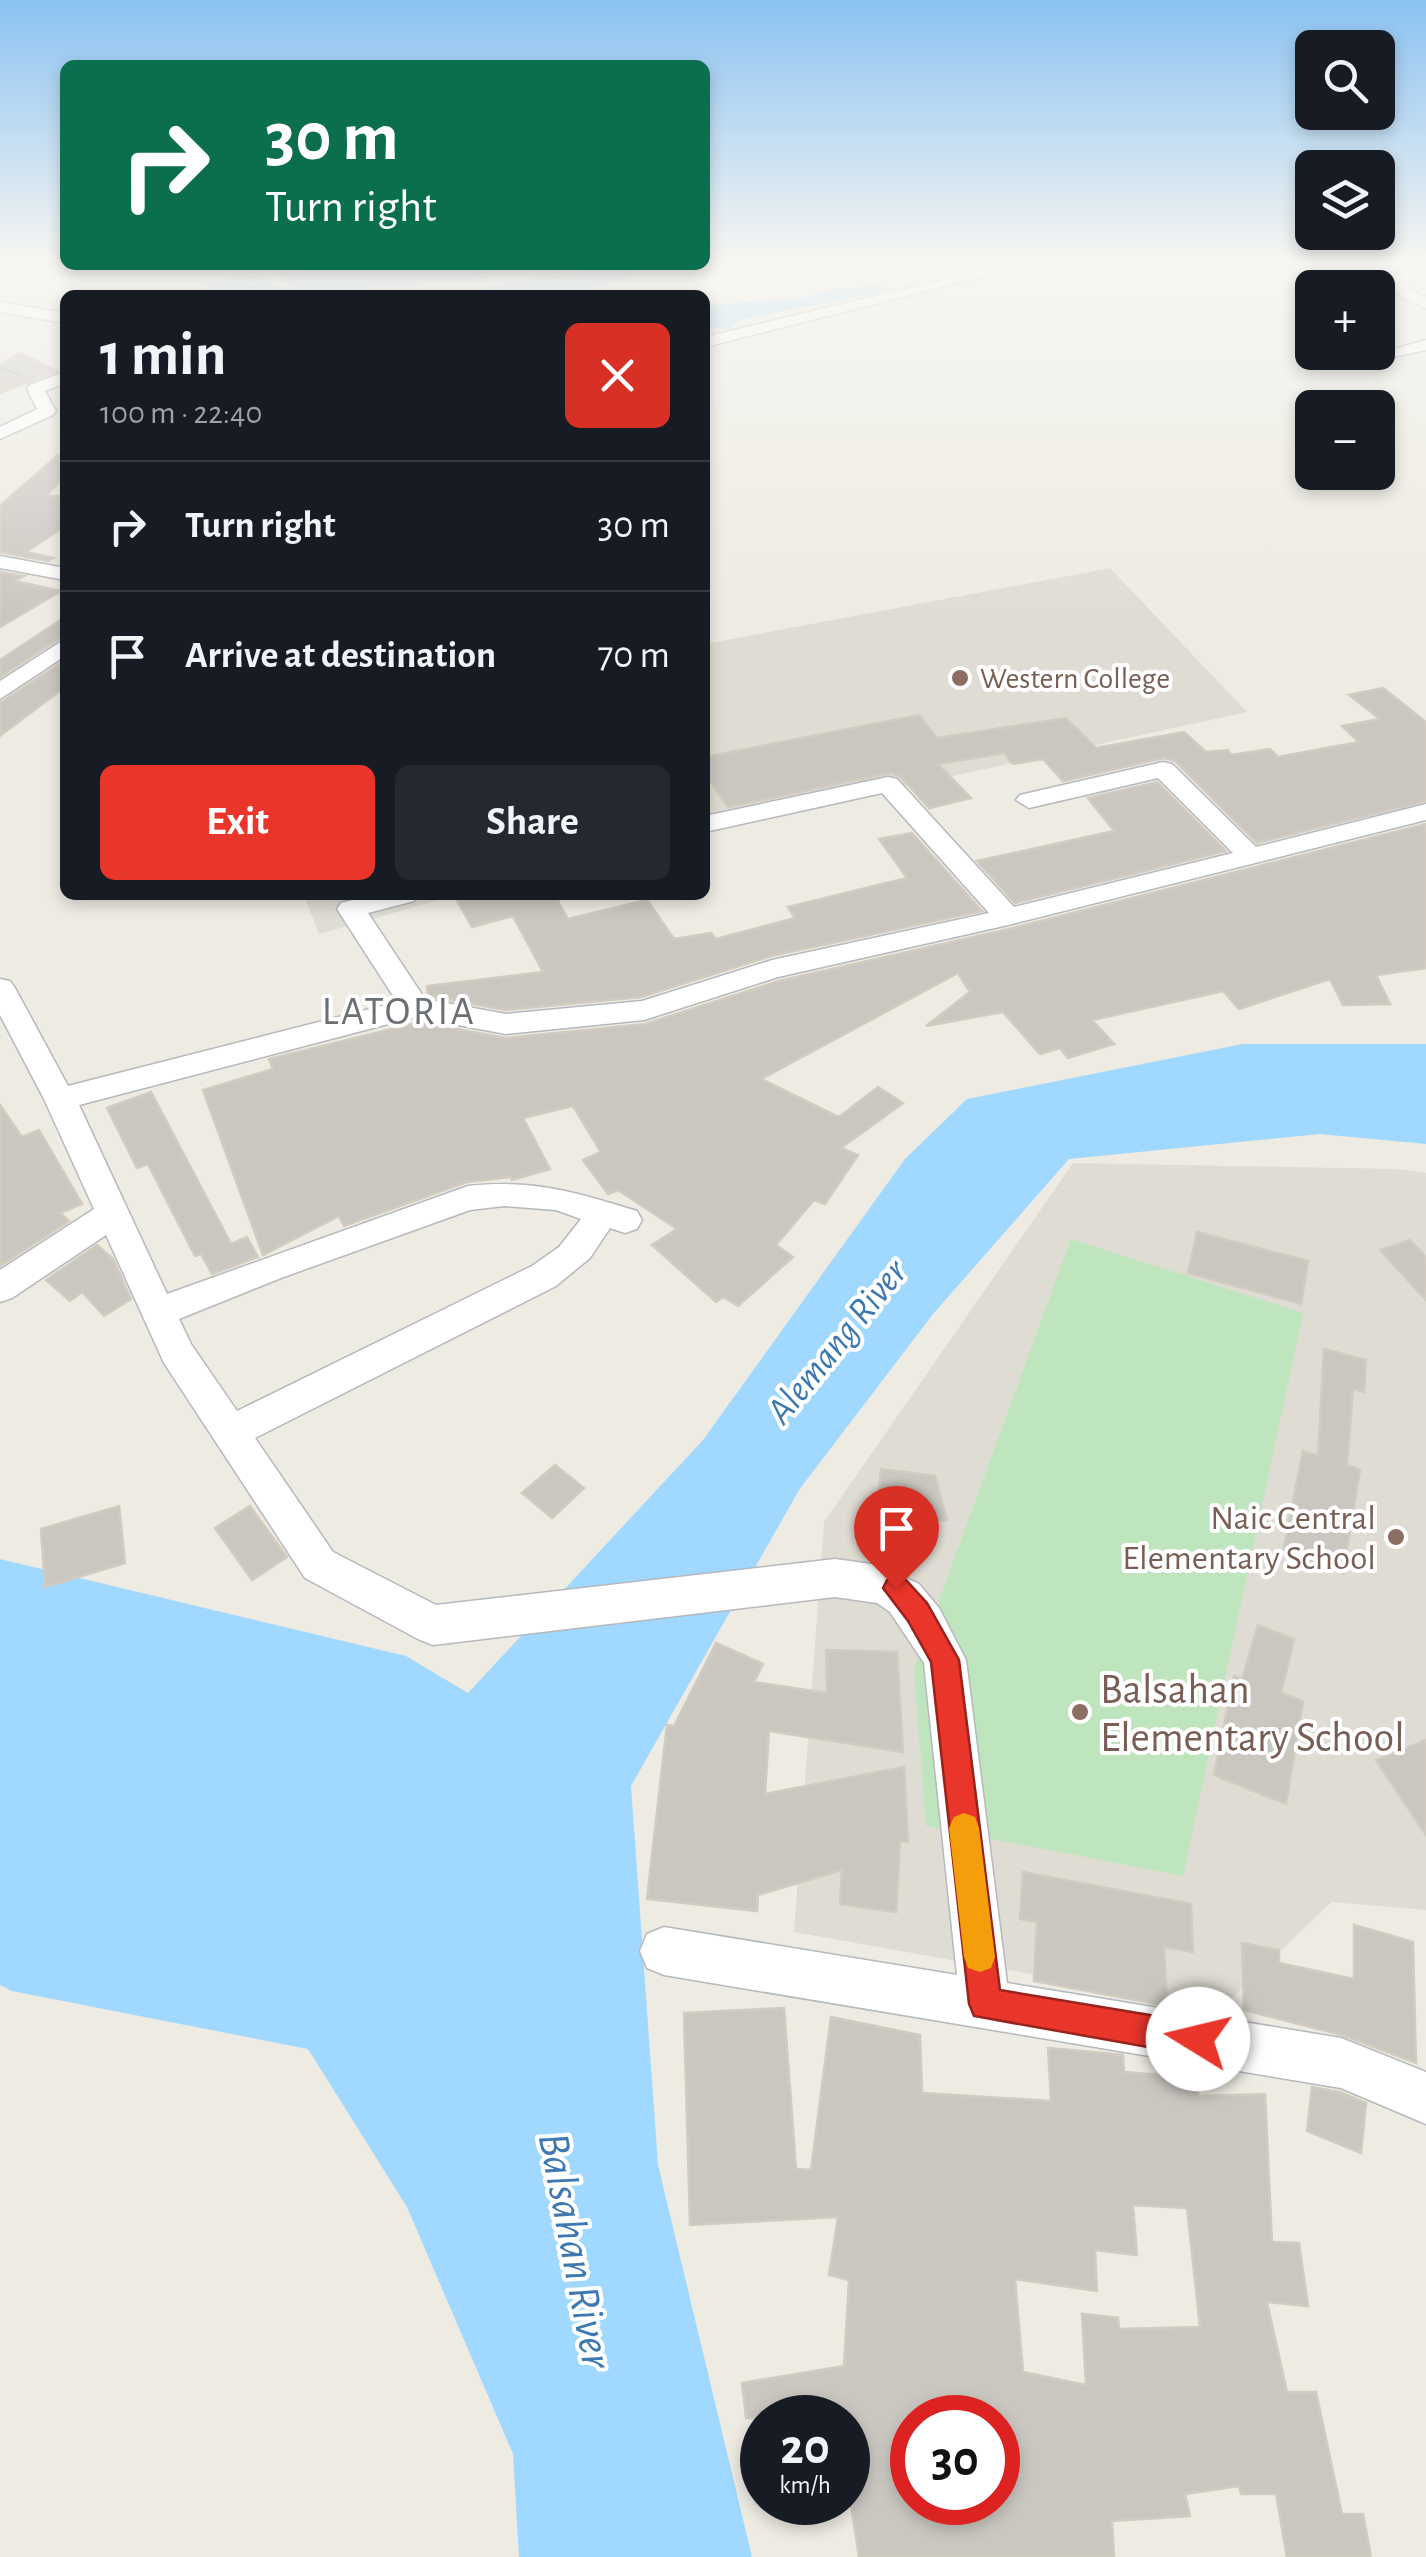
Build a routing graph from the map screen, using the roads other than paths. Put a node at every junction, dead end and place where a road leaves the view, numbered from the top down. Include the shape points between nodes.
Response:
1 (57, 380) edge
2 (0, 434) edge
3 (0, 562) edge
4 (60, 573) edge
5 (60, 650) edge
6 (0, 692) edge
7 (1029, 800) dead end
8 (1426, 812) edge
9 (710, 823) edge
10 (1252, 857) junction
11 (385, 900) edge
12 (1008, 916) junction
13 (0, 988) edge
14 (415, 1006) junction
15 (60, 1099) junction
16 (113, 1213) junction
17 (0, 1288) edge
18 (159, 1312) junction
19 (230, 1432) junction
20 (664, 1951) dead end
21 (985, 2004) junction
22 (1426, 2098) edge

1 - 2 street via 35,389 46,410
3 - 4 street
5 - 6 street
7 - 10 street via 1163,769
8 - 10 street
9 - 12 street via 888,784
10 - 12 street
11 - 14 street via 351,909
12 - 14 street via 772,969 644,1010 506,1024
13 - 15 street
14 - 15 street
15 - 16 street
16 - 17 street
16 - 18 street
18 - 19 street via 177,1353
18 - 19 street via 468,1198 557,1198 613,1216 544,1276
19 - 21 street via 319,1564 432,1625 834,1578 896,1588 945,1660
20 - 21 street
21 - 22 street via 1341,2063

